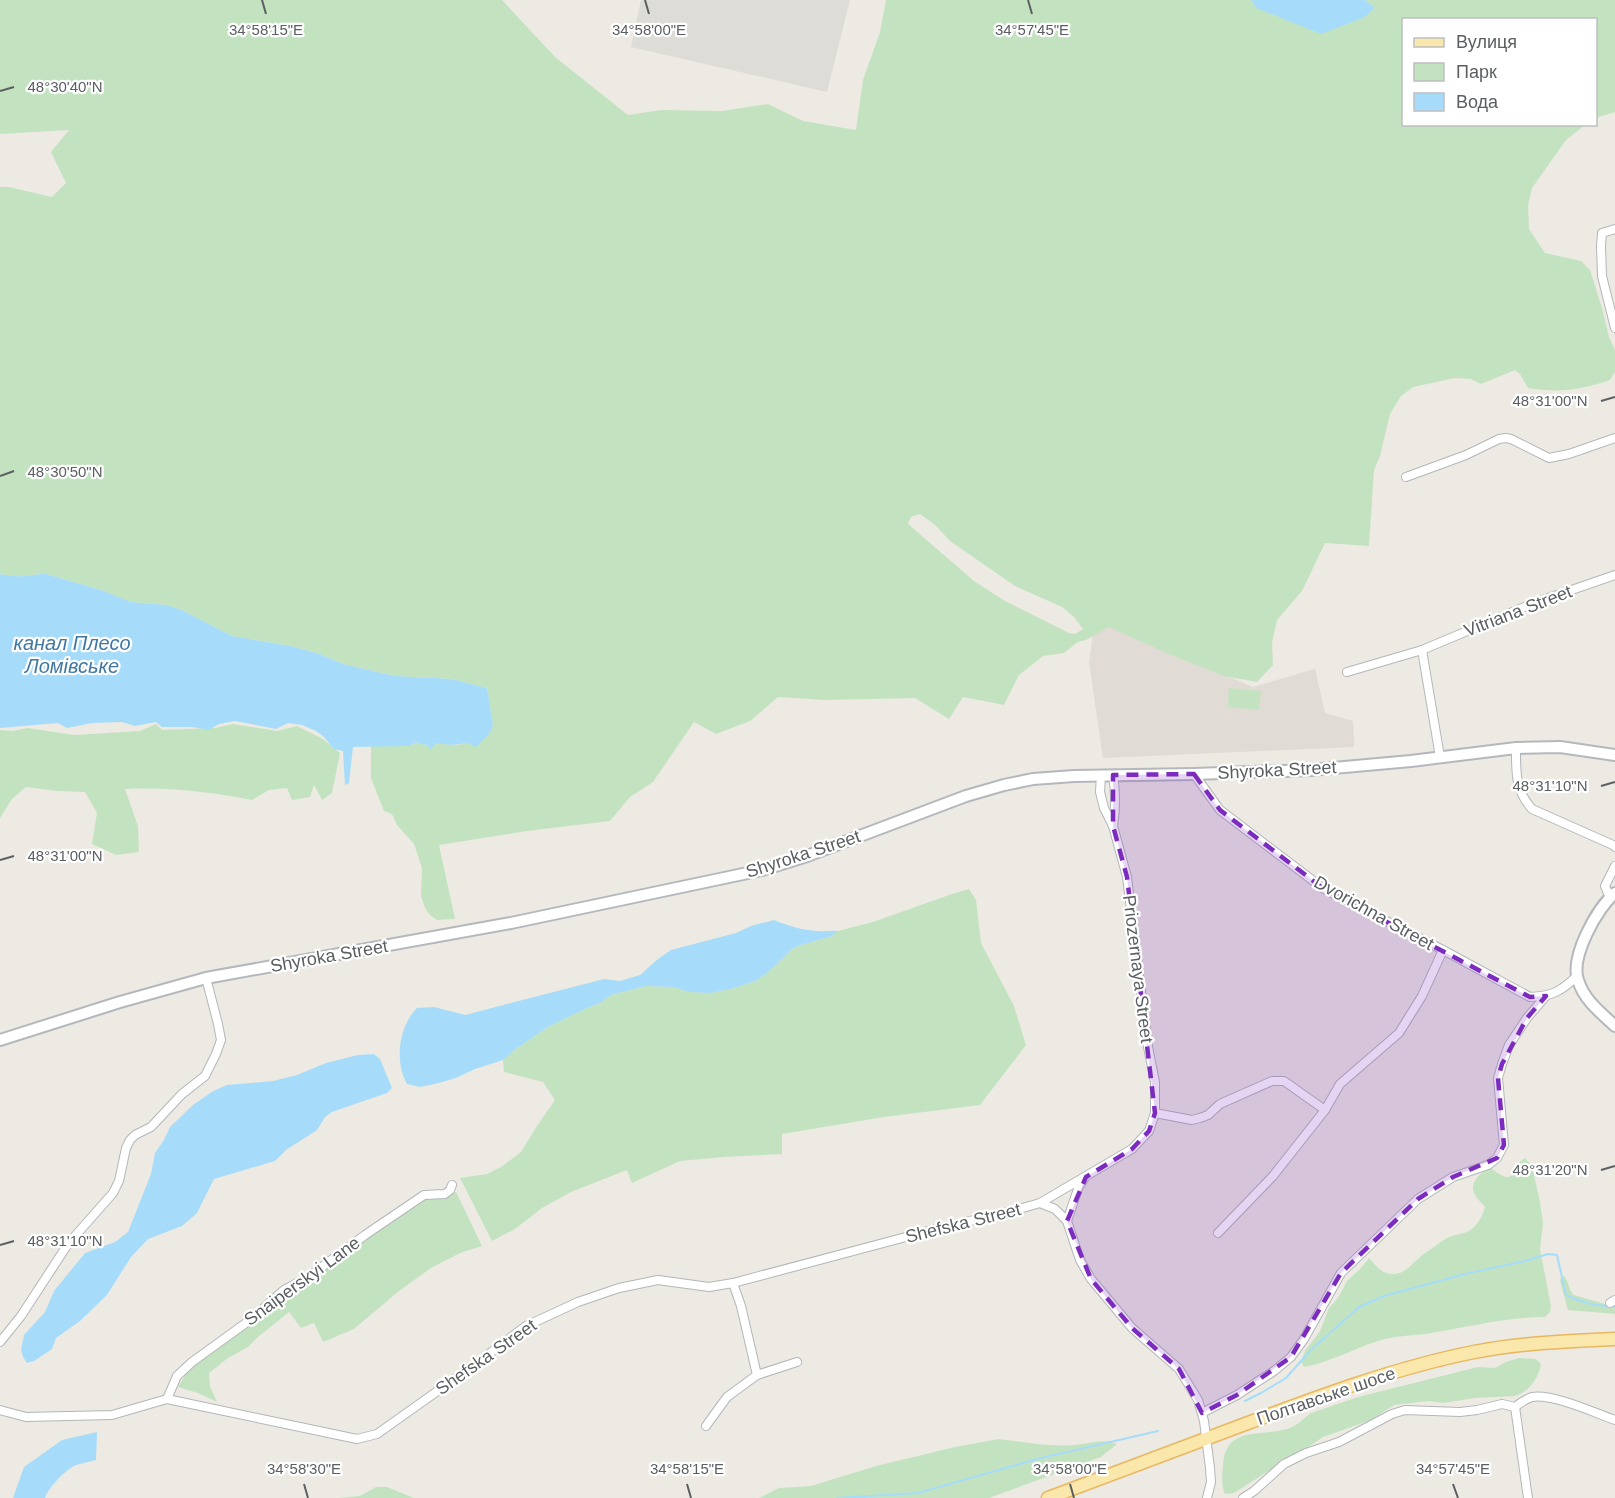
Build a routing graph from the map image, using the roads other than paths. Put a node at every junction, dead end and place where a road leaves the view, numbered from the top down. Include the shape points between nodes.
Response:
1 (1615, 229) edge
2 (1615, 328) edge
3 (1615, 438) edge
4 (1406, 477) dead end
5 (1615, 575) edge
6 (1422, 650) junction
7 (1347, 672) dead end
8 (1516, 748) junction
9 (1615, 755) edge
10 (1440, 757) junction
11 (1194, 774) junction
12 (1101, 775) junction
13 (1113, 775) junction
14 (1113, 826) junction
15 (1615, 848) edge
16 (1615, 866) edge
17 (1612, 895) edge
18 (1443, 950) junction
19 (1576, 977) junction
20 (206, 978) junction
21 (1546, 996) junction
22 (1615, 1026) edge
23 (0, 1040) edge
24 (1325, 1110) junction
25 (1155, 1113) junction
26 (1086, 1177) junction
27 (452, 1185) dead end
28 (1040, 1203) junction
29 (1067, 1221) junction
30 (1218, 1233) dead end
31 (733, 1283) junction
32 (1615, 1339) edge
33 (0, 1342) edge
34 (797, 1362) dead end
35 (757, 1375) junction
36 (167, 1399) junction
37 (1515, 1407) junction
38 (0, 1410) edge
39 (1202, 1413) junction
40 (1615, 1420) edge
41 (706, 1426) dead end
42 (1207, 1439) junction
43 (1048, 1498) edge
44 (1207, 1498) edge
45 (1243, 1498) edge
46 (1528, 1498) edge

1 - 2 street via 1602,233 1601,246 1602,276
3 - 4 street via 1549,458 1512,439 1499,439
5 - 6 street, Vitriana Street via 1534,603
6 - 7 street, Vitriana Street
6 - 10 street
8 - 9 main road, Shyroka Street via 1560,747
8 - 10 main road, Shyroka Street
8 - 15 street via 1518,786 1532,809
10 - 11 main road, Shyroka Street via 1311,770
11 - 13 main road, Shyroka Street
11 - 18 street, Dvorichna Street via 1220,810 1324,889
12 - 13 main road, Shyroka Street
12 - 14 street via 1100,792
12 - 20 main road, Shyroka Street via 1004,785 807,856 743,874 512,923
13 - 14 street
14 - 25 street, Priozernaya Street via 1127,877 1155,1082
16 - 17 street via 1605,886
17 - 19 main road via 1589,927 1579,951
18 - 21 street, Dvorichna Street via 1530,997
18 - 24 street via 1399,1033 1340,1084
19 - 21 street via 1562,990
19 - 22 main road via 1591,1004
20 - 23 main road, Shyroka Street
20 - 33 street via 220,1040 205,1076 151,1127 130,1140 113,1193 68,1244
21 - 39 street via 1509,1045 1502,1064 1498,1078 1504,1145 1497,1158 1453,1177 1418,1199 1341,1273 1291,1357 1237,1395
24 - 25 street via 1278,1080 1220,1104 1200,1118
24 - 30 street via 1274,1176
25 - 26 street, Shefska Street via 1149,1131 1132,1149
26 - 28 street, Shefska Street
26 - 29 street via 1078,1186
27 - 36 street, Snaiperskyi Lane via 445,1194 424,1195 284,1290 192,1362 177,1376
28 - 29 street via 1055,1209
28 - 31 street, Shefska Street
29 - 39 street via 1090,1279 1132,1328 1179,1369
31 - 35 street
31 - 36 street, Shefska Street via 709,1287 658,1280 578,1302 526,1326 368,1437 357,1439
32 - 42 main road, Полтавське шосе via 1528,1344 1474,1352 1327,1393
34 - 35 street
35 - 41 street via 727,1396
36 - 38 street, Shefska Street via 112,1415 26,1417
37 - 40 street via 1529,1398 1551,1398
37 - 45 street via 1502,1404 1460,1412 1405,1410 1392,1414 1339,1442 1284,1464
37 - 46 street
39 - 42 street
42 - 43 main road, Полтавське шосе
42 - 44 street via 1211,1482

